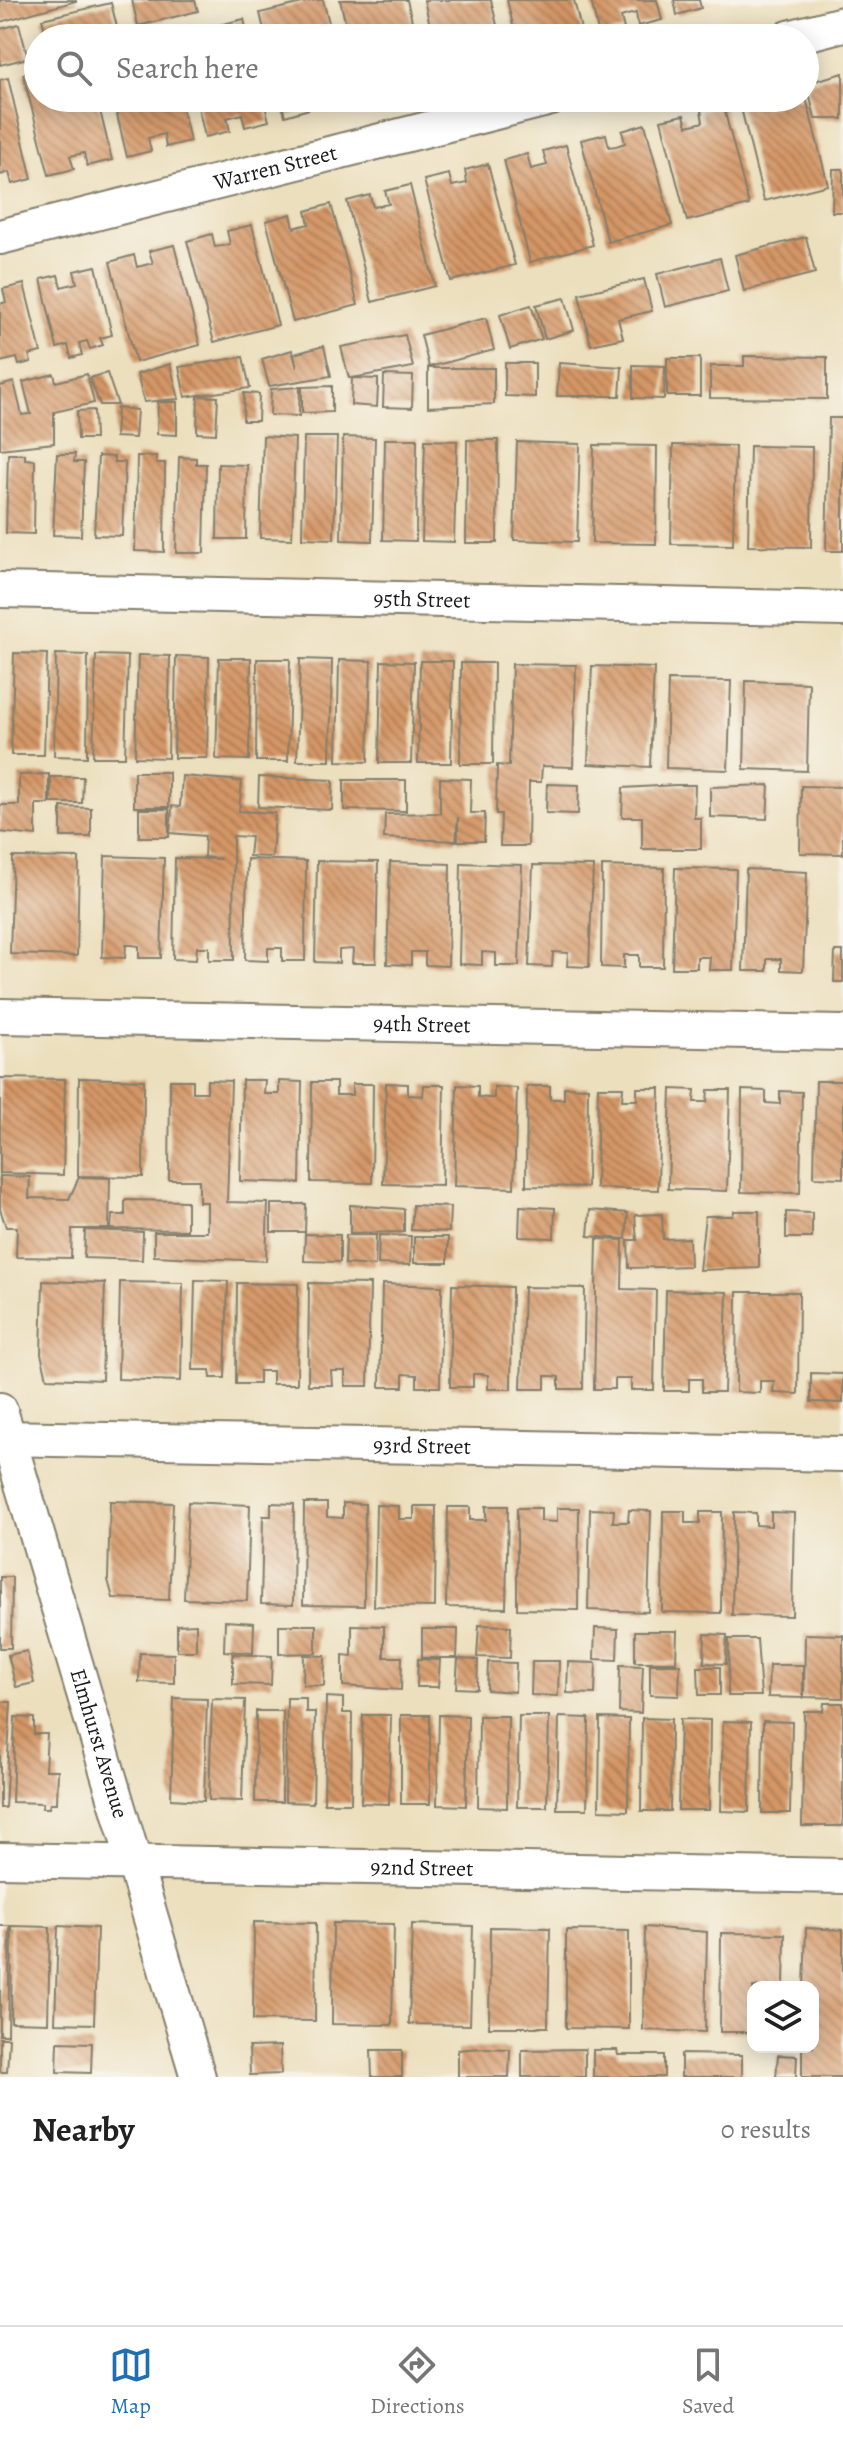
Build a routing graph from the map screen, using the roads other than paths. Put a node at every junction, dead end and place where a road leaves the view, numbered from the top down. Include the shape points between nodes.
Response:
1 (843, 24) edge
2 (819, 30) edge
3 (496, 112) edge
4 (0, 237) edge
5 (0, 590) edge
6 (843, 609) edge
7 (0, 1016) edge
8 (843, 1033) edge
9 (3, 1429) edge
10 (843, 1454) edge
11 (0, 1860) edge
12 (135, 1864) junction
13 (843, 1876) edge
14 (198, 2077) edge

1 - 2 street
3 - 4 street, Warren Street
5 - 6 street, 95th Street
7 - 8 street, 94th Street
9 - 10 street, 93rd Street
9 - 12 street, Elmhurst Avenue
11 - 12 street, 92nd Street
12 - 13 street, 92nd Street
12 - 14 street, Elmhurst Avenue

